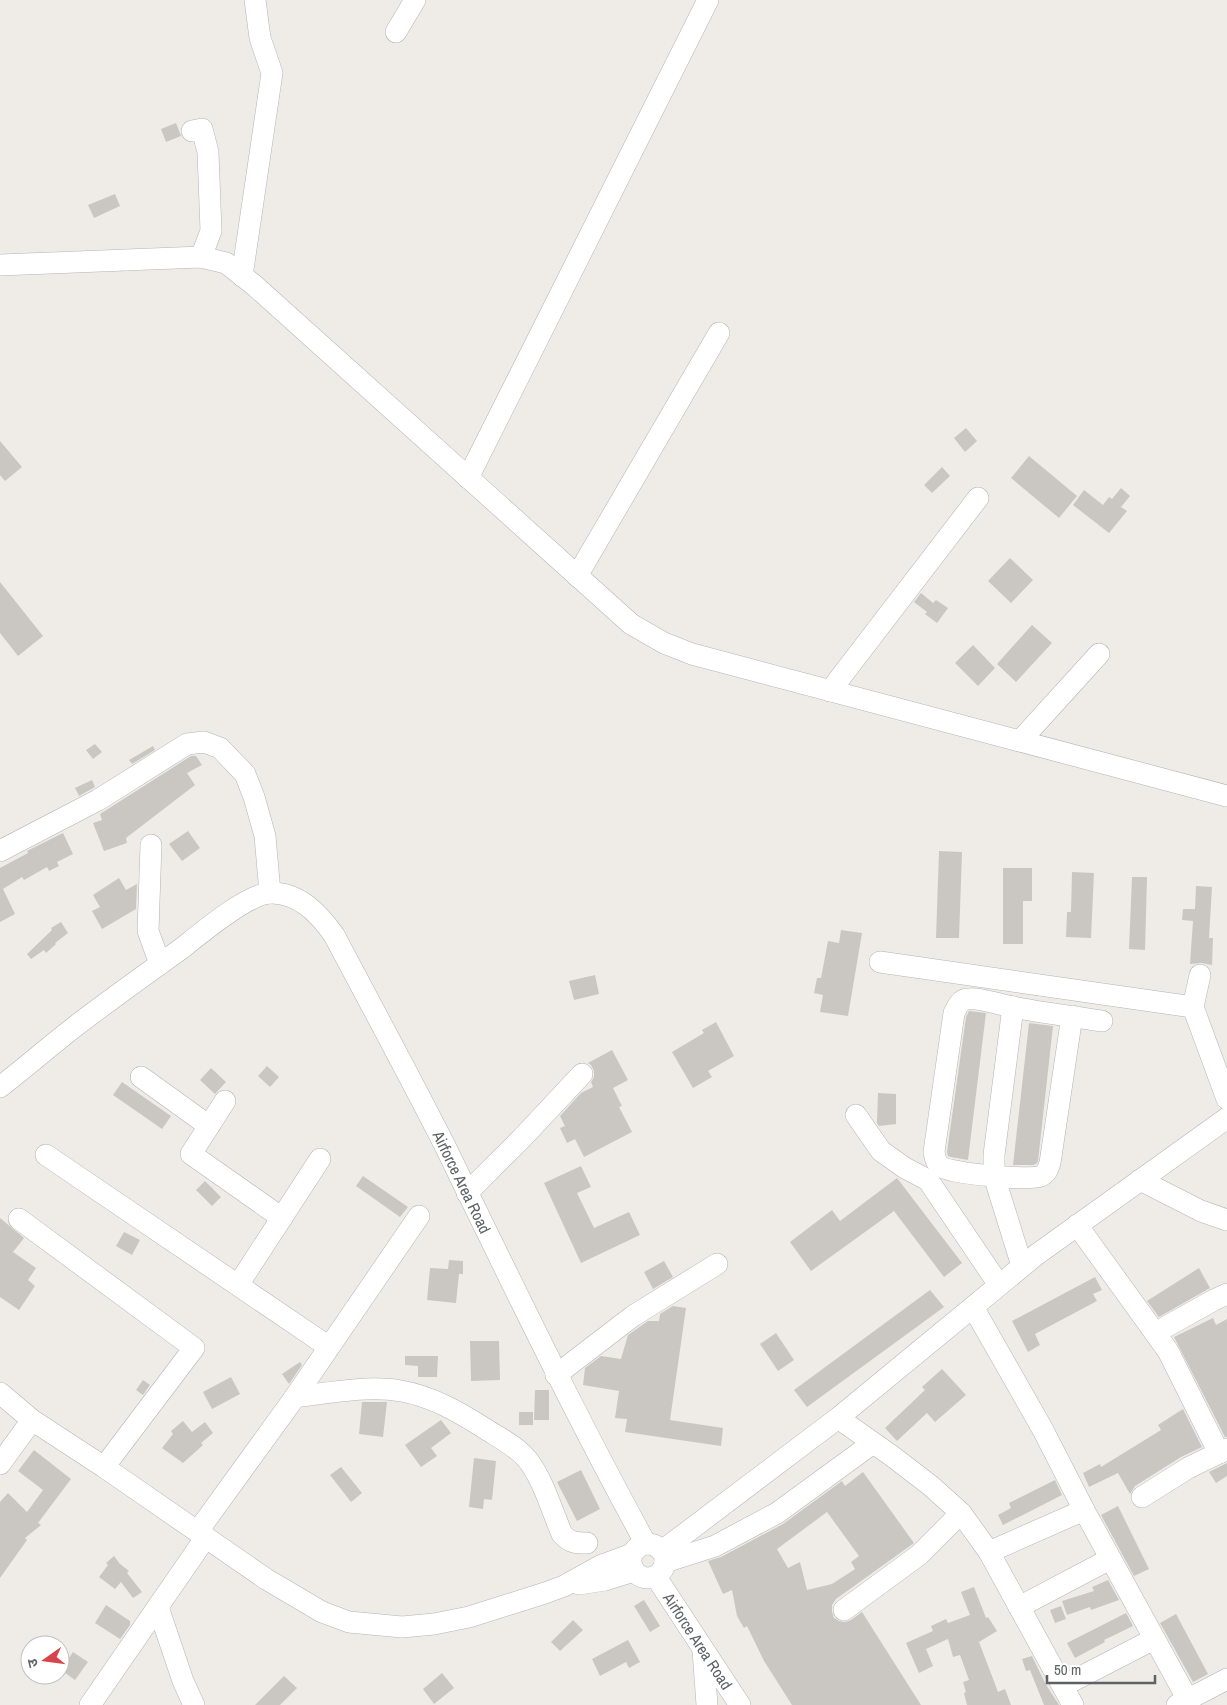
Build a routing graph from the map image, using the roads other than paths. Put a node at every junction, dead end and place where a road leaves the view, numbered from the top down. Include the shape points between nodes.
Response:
1 (255, 0) edge
2 (414, 0) edge
3 (708, 0) edge
4 (396, 32) dead end
5 (192, 131) dead end
6 (201, 257) junction
7 (0, 265) edge
8 (242, 276) junction
9 (719, 334) dead end
10 (468, 478) junction
11 (978, 498) dead end
12 (577, 576) junction
13 (1099, 654) dead end
14 (830, 691) junction
15 (1020, 741) junction
16 (1227, 796) edge
17 (150, 845) dead end
18 (1, 850) edge
19 (270, 893) junction
20 (880, 962) dead end
21 (160, 964) junction
22 (1200, 975) dead end
23 (1193, 1007) junction
24 (1013, 1008) junction
25 (1072, 1016) junction
26 (1102, 1021) dead end
27 (582, 1074) dead end
28 (141, 1077) dead end
29 (0, 1088) edge
30 (1227, 1099) edge
31 (225, 1101) dead end
32 (856, 1115) dead end
33 (1227, 1118) edge
34 (209, 1126) junction
35 (46, 1155) dead end
36 (320, 1159) dead end
37 (994, 1176) junction
38 (1140, 1180) junction
39 (467, 1193) junction
40 (419, 1216) dead end
41 (282, 1218) junction
42 (19, 1219) dead end
43 (1227, 1220) edge
44 (1078, 1226) junction
45 (717, 1264) dead end
46 (1022, 1266) junction
47 (238, 1285) junction
48 (999, 1285) junction
49 (1227, 1294) edge
50 (973, 1307) junction
51 (1155, 1334) junction
52 (329, 1347) junction
53 (556, 1375) junction
54 (0, 1393) edge
55 (295, 1397) junction
56 (838, 1418) junction
57 (32, 1420) junction
58 (873, 1442) junction
59 (1223, 1451) edge
60 (0, 1464) edge
61 (104, 1467) junction
62 (1142, 1497) dead end
63 (1084, 1510) junction
64 (961, 1513) junction
65 (202, 1534) junction
66 (587, 1542) dead end
67 (989, 1552) junction
68 (1110, 1559) junction
69 (649, 1560) junction
70 (158, 1607) junction
71 (1019, 1607) junction
72 (844, 1610) dead end
73 (1154, 1639) junction
74 (702, 1647) junction
75 (1227, 1679) edge
76 (1063, 1686) junction
77 (1182, 1702) edge
78 (90, 1705) edge
79 (194, 1705) edge
80 (707, 1705) edge
81 (740, 1705) edge
82 (1074, 1705) edge

1 - 8 street via 260,38 272,73
2 - 4 street
3 - 10 street
5 - 6 street via 202,130 208,152 210,231
6 - 7 street
6 - 8 street via 226,263
8 - 10 street
9 - 12 street
10 - 12 street
11 - 14 street
12 - 14 street via 631,624 664,643 692,654
13 - 15 street
14 - 15 street
15 - 16 street
17 - 21 street via 148,931
18 - 19 street via 98,800 186,744 204,742 220,748 245,774 265,836
19 - 21 street via 255,897 228,914
19 - 39 street, Airforce Area Road via 290,896 306,904 320,915 334,935
20 - 23 street
21 - 29 street
22 - 23 street
23 - 30 street
24 - 25 street
24 - 37 street
24 - 37 street via 965,999 958,1004 954,1013 934,1152 936,1161 948,1169
25 - 26 street
25 - 37 street via 1046,1173 1031,1178
27 - 39 street
28 - 34 street
31 - 34 street
32 - 48 street via 881,1151 928,1180
33 - 38 street
34 - 41 street via 191,1154
35 - 47 street
36 - 41 street
37 - 46 street
38 - 43 street via 1201,1211
38 - 44 street
39 - 53 street, Airforce Area Road
40 - 52 street
41 - 47 street
42 - 61 street via 194,1348
44 - 46 street
44 - 51 street
45 - 53 street via 633,1316
46 - 48 street
47 - 52 street
48 - 50 street
49 - 51 street
50 - 56 street
50 - 63 street via 1039,1422
51 - 59 street via 1168,1351
52 - 55 street
53 - 69 street, Airforce Area Road
54 - 57 street
55 - 65 street
55 - 66 street via 373,1389 401,1391 427,1398 460,1413 526,1457 536,1471 562,1534 573,1543
56 - 58 street
56 - 69 street
57 - 60 street
57 - 61 street
58 - 64 street
58 - 69 street via 769,1517 715,1546
59 - 62 street via 1188,1468
61 - 65 street
63 - 67 street
63 - 68 street
64 - 67 street
64 - 72 street via 919,1555
65 - 69 street via 274,1584 322,1612 349,1622 402,1627 469,1617 564,1586 602,1565
65 - 70 street
67 - 71 street
68 - 71 street
68 - 73 street
69 - 74 street, Airforce Area Road
70 - 78 street
70 - 79 street via 182,1681
71 - 76 street
73 - 76 street
73 - 77 street
74 - 80 street
74 - 81 street, Airforce Area Road
75 - 77 street
76 - 82 street

